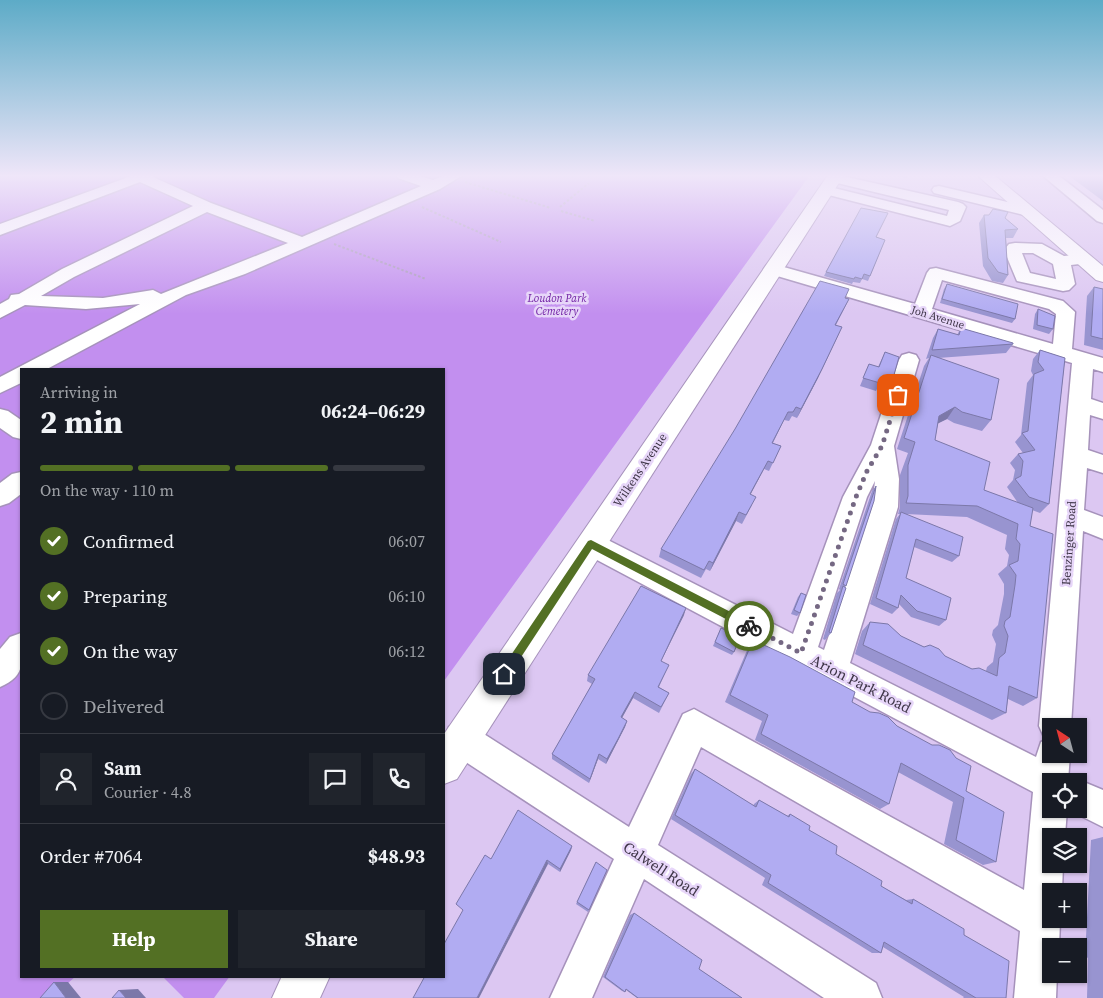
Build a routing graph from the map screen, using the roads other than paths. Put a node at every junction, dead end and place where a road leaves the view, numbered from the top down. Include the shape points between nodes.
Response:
1 (22, 222) edge
2 (173, 222) edge
3 (246, 222) edge
4 (353, 222) edge
5 (805, 222) edge
6 (1038, 222) edge
7 (1065, 222) edge
8 (1068, 224) dead end
9 (0, 230) edge
10 (302, 243) junction
11 (1082, 259) junction
12 (1061, 261) dead end
13 (773, 269) junction
14 (1103, 276) edge
15 (180, 291) junction
16 (0, 296) edge
17 (22, 300) junction
18 (0, 312) edge
19 (921, 312) junction
20 (1082, 359) edge
21 (909, 360) dead end
22 (32, 368) edge
23 (20, 375) edge
24 (0, 386) edge
25 (1091, 407) edge
26 (0, 418) edge
27 (20, 430) edge
28 (882, 446) junction
29 (1076, 455) junction
30 (1103, 464) edge
31 (20, 482) edge
32 (0, 496) edge
33 (1071, 516) junction
34 (1103, 528) edge
35 (591, 544) junction
36 (20, 648) edge
37 (801, 653) junction
38 (833, 670) junction
39 (0, 672) edge
40 (1056, 718) edge
41 (453, 752) edge
42 (1042, 778) edge
43 (1087, 801) edge
44 (1103, 810) edge
45 (1048, 818) edge
46 (636, 853) junction
47 (1041, 921) junction
48 (307, 978) edge
49 (295, 998) edge
50 (571, 998) edge
51 (862, 998) edge
52 (1035, 998) edge

1 - 9 street
2 - 17 street
3 - 10 street
4 - 10 street
5 - 13 main road, Wilkens Avenue
6 - 11 main road
7 - 8 main road
10 - 15 street
11 - 12 street
11 - 14 main road
13 - 19 street, Joh Avenue
13 - 35 main road, Wilkens Avenue
15 - 17 street via 105,303
15 - 22 street
16 - 17 street
17 - 18 street
19 - 20 street, Joh Avenue
19 - 20 street, Benzinger Road via 936,273 1056,305 1066,312
20 - 25 street, Benzinger Road
21 - 28 street
23 - 24 street
25 - 29 street, Benzinger Road
26 - 27 street
28 - 37 street via 856,497
28 - 38 street via 887,478 885,507
29 - 30 street
29 - 33 street, Benzinger Road
31 - 32 street
33 - 34 street
33 - 40 street, Benzinger Road
35 - 37 street, Arion Park Road
35 - 41 main road, Wilkens Avenue
36 - 39 street
37 - 38 street, Arion Park Road
38 - 42 street, Arion Park Road
41 - 46 street, Calwell Road
43 - 44 street
45 - 47 street
46 - 47 street via 694,725
46 - 50 street
46 - 51 street, Calwell Road
47 - 52 street
48 - 49 main road

